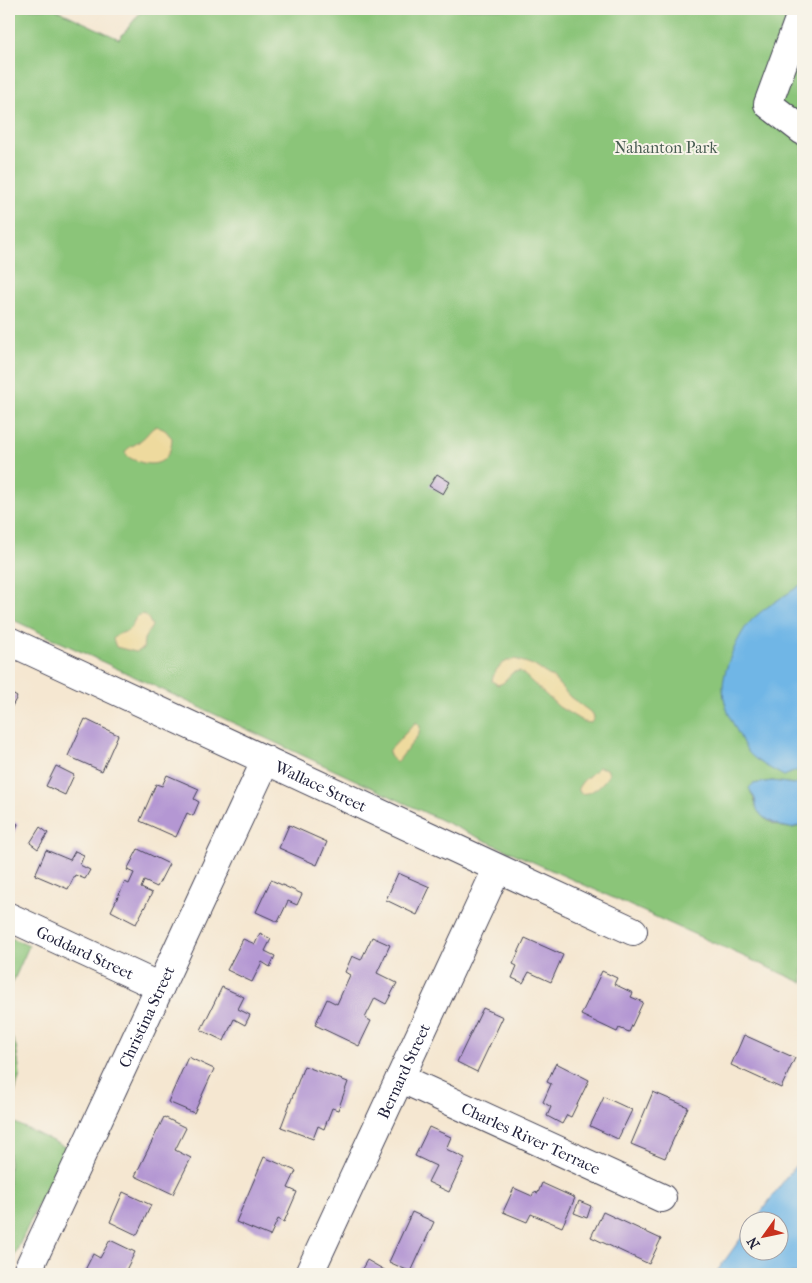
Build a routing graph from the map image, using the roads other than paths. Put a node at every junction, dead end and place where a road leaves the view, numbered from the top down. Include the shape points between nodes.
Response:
1 (803, 11) edge
2 (803, 131) edge
3 (9, 641) edge
4 (266, 760) junction
5 (497, 868) junction
6 (9, 917) edge
7 (633, 931) dead end
8 (160, 987) junction
9 (400, 1078) junction
10 (662, 1198) dead end
11 (26, 1274) edge
12 (309, 1274) edge

1 - 2 street via 768,104
3 - 4 street, Wallace Street
4 - 5 street, Wallace Street
4 - 8 street, Christina Street
5 - 7 street, Wallace Street
5 - 9 street, Bernard Street
6 - 8 street, Goddard Street
8 - 11 street, Christina Street
9 - 10 street, Charles River Terrace
9 - 12 street, Bernard Street

